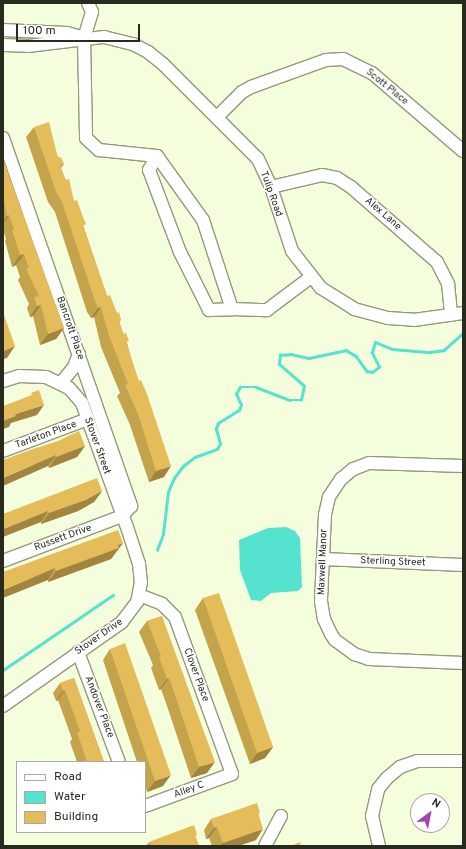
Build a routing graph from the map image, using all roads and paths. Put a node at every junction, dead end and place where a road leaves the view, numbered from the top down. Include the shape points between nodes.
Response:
1 (88, 3) edge
2 (3, 30) edge
3 (84, 38) junction
4 (3, 44) edge
5 (218, 116) junction
6 (4, 138) edge
7 (463, 151) edge
8 (157, 156) junction
9 (271, 187) junction
10 (311, 278) junction
11 (232, 309) junction
12 (457, 314) edge
13 (79, 354) junction
14 (3, 381) edge
15 (61, 383) junction
16 (88, 419) junction
17 (3, 451) edge
18 (463, 466) edge
19 (122, 516) junction
20 (323, 559) junction
21 (3, 561) edge
22 (463, 565) edge
23 (139, 595) junction
24 (78, 652) junction
25 (463, 663) edge
26 (3, 706) edge
27 (119, 761) edge
28 (463, 761) edge
29 (232, 774) joint
30 (146, 806) edge
31 (281, 816) dead end
32 (265, 846) edge
33 (379, 846) edge

1 - 3 street via 92,12
2 - 3 street, Tulip Road via 67,33
3 - 4 street, Tulip Road via 28,46
3 - 5 street, Tulip Road via 118,39 148,52
3 - 8 street via 86,138 99,150
5 - 7 street, Scott Place via 238,95 251,87 326,60 342,59 372,73
5 - 9 street, Tulip Road via 258,158
6 - 13 street, Bancroft Place
8 - 11 street via 203,220
8 - 11 street via 149,170 180,252 209,310
9 - 10 street, Tulip Road via 292,251
9 - 12 street, Alex Lane via 322,175 337,178 351,187 437,262 448,284
10 - 11 street via 267,310
10 - 12 street, Tulip Road via 331,295 366,314 401,320
13 - 15 street via 74,368
13 - 19 street, Bancroft Place via 131,506
14 - 15 street, Stover Street via 28,375 46,377
15 - 16 street, Stover Street via 76,395
16 - 17 street, Tarleton Place
16 - 19 street, Stover Street
18 - 20 street, Maxwell Manor via 378,462 353,469 337,484 329,497 325,515
19 - 21 street, Russett Drive
19 - 23 street, Stover Drive via 140,568
20 - 22 street, Sterling Street
20 - 25 street, Maxwell Manor via 321,601 324,619 335,640 346,650 369,659
23 - 24 street, Stover Drive via 133,609 122,622
23 - 29 street, Clover Place via 162,604 176,617
24 - 26 street, Stover Drive
24 - 27 street, Andover Place
28 - 33 street via 417,761 400,767 387,778 378,789 372,816
29 - 30 street, Alley C
31 - 32 street

